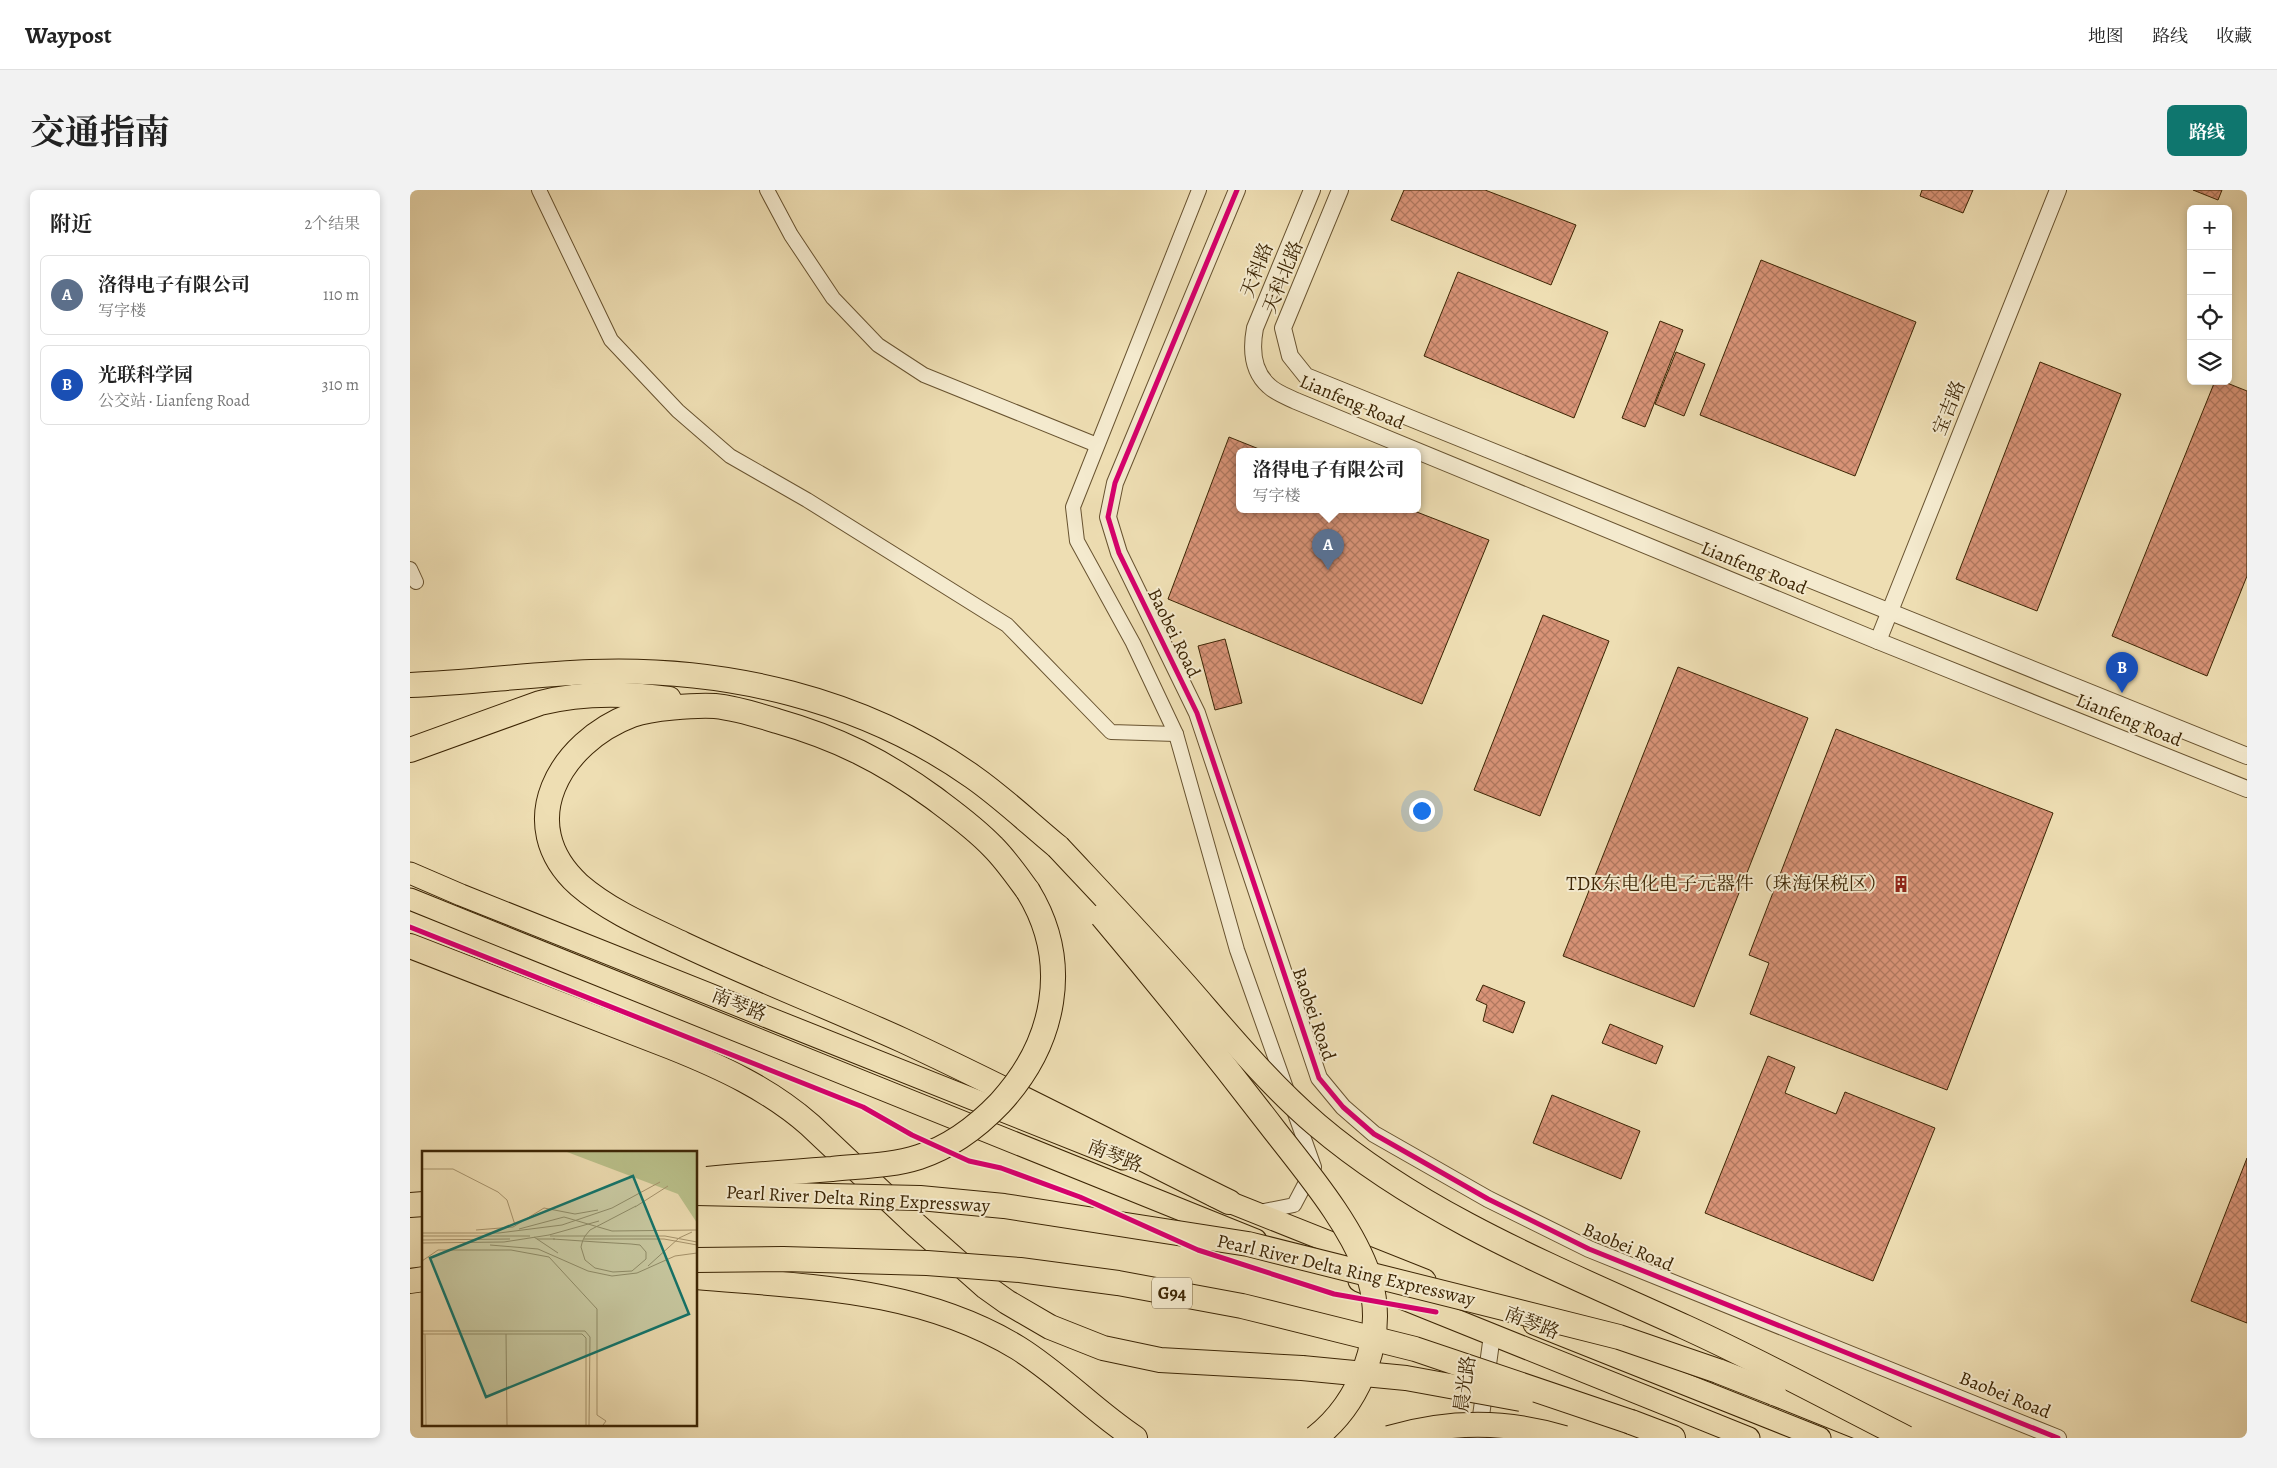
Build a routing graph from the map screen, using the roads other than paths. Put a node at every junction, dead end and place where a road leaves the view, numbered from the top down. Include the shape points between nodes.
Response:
1 (539, 190) edge
2 (767, 190) edge
3 (1199, 190) edge
4 (1237, 190) edge
5 (1312, 190) edge
6 (1340, 190) edge
7 (2058, 190) edge
8 (1255, 368) joint
9 (1306, 376) joint
10 (1097, 446) junction
11 (1410, 448) edge
12 (1421, 453) edge
13 (410, 569) edge
14 (416, 582) dead end
15 (1890, 612) junction
16 (1878, 641) junction
17 (410, 685) edge
18 (716, 706) junction
19 (1176, 734) junction
20 (410, 750) edge
21 (2247, 756) edge
22 (2247, 789) edge
23 (1055, 852) junction
24 (410, 873) edge
25 (410, 899) edge
26 (410, 946) edge
27 (1314, 1168) junction
28 (698, 1180) edge
29 (698, 1193) edge
30 (1229, 1202) junction
31 (1257, 1213) junction
32 (1346, 1248) junction
33 (698, 1260) edge
34 (698, 1277) edge
35 (1492, 1335) junction
36 (1631, 1422) junction
37 (1135, 1438) edge
38 (1315, 1438) edge
39 (1389, 1438) edge
40 (1478, 1438) edge
41 (1564, 1438) edge
42 (1673, 1438) edge
43 (1749, 1438) edge
44 (1820, 1438) edge
45 (1886, 1438) edge
46 (1906, 1438) edge
47 (2058, 1438) edge

1 - 19 street via 611,340 678,411 730,456 807,500 1007,625 1111,732
2 - 10 street via 791,235 833,298 878,345 924,375
3 - 10 street
4 - 47 street, Baobei Road via 1115,483 1108,517 1118,553 1197,713 1320,1078 1343,1108 1374,1134 1488,1199 1589,1248
5 - 8 street, 天科路 via 1255,328 1252,345
6 - 9 street, 天科北路 via 1283,328 1290,356
7 - 15 street, 宝吉路
8 - 11 street, Lianfeng Road via 1269,387 1296,401
9 - 15 street, Lianfeng Road
10 - 19 street via 1072,507 1077,541 1133,643
12 - 16 street, Lianfeng Road
13 - 14 street
15 - 16 street, 宝吉路
15 - 21 street, Lianfeng Road
16 - 22 street, Lianfeng Road
17 - 23 highway via 601,672 688,676 756,685 813,700 890,728 974,778 1014,811
18 - 20 highway via 616,694 562,697
18 - 28 highway, bridge via 811,731 851,747 894,770 976,831 994,848 1039,908 1050,939 1052,1001 1037,1050 1027,1069 1004,1098 972,1129 938,1150 894,1162
18 - 30 highway via 636,713 591,737 573,756 551,790 547,806 548,832 564,868 579,884 636,922 902,1040
19 - 27 street via 1237,950
23 - 38 highway, bridge via 1284,1143 1334,1211 1363,1262 1375,1308 1371,1348 1350,1401
23 - 46 highway, bridge via 1145,939 1269,1079 1317,1125 1382,1173 1510,1247 1714,1340
24 - 30 main road, 南琴路
25 - 35 main road, 南琴路
26 - 36 highway, bridge via 680,1050 750,1082 794,1110 986,1287 1027,1315 1074,1338 1103,1348 1160,1360 1406,1378
27 - 31 street via 1294,1205
27 - 32 street
29 - 45 highway, Pearl River Delta Ring Expressway, bridge via 920,1198 1004,1206 1248,1244 1619,1336 1718,1371
30 - 31 main road, 南琴路
31 - 32 main road, 南琴路
32 - 44 main road, 南琴路
33 - 36 highway, G94, bridge via 927,1263 1118,1282 1242,1306 1415,1349
34 - 37 highway via 873,1294 931,1309 980,1328 1020,1349
35 - 40 street, 晨光路
35 - 43 main road, 南琴路
36 - 42 highway, G94
39 - 41 highway, bridge via 1428,1429 1483,1424 1528,1428

